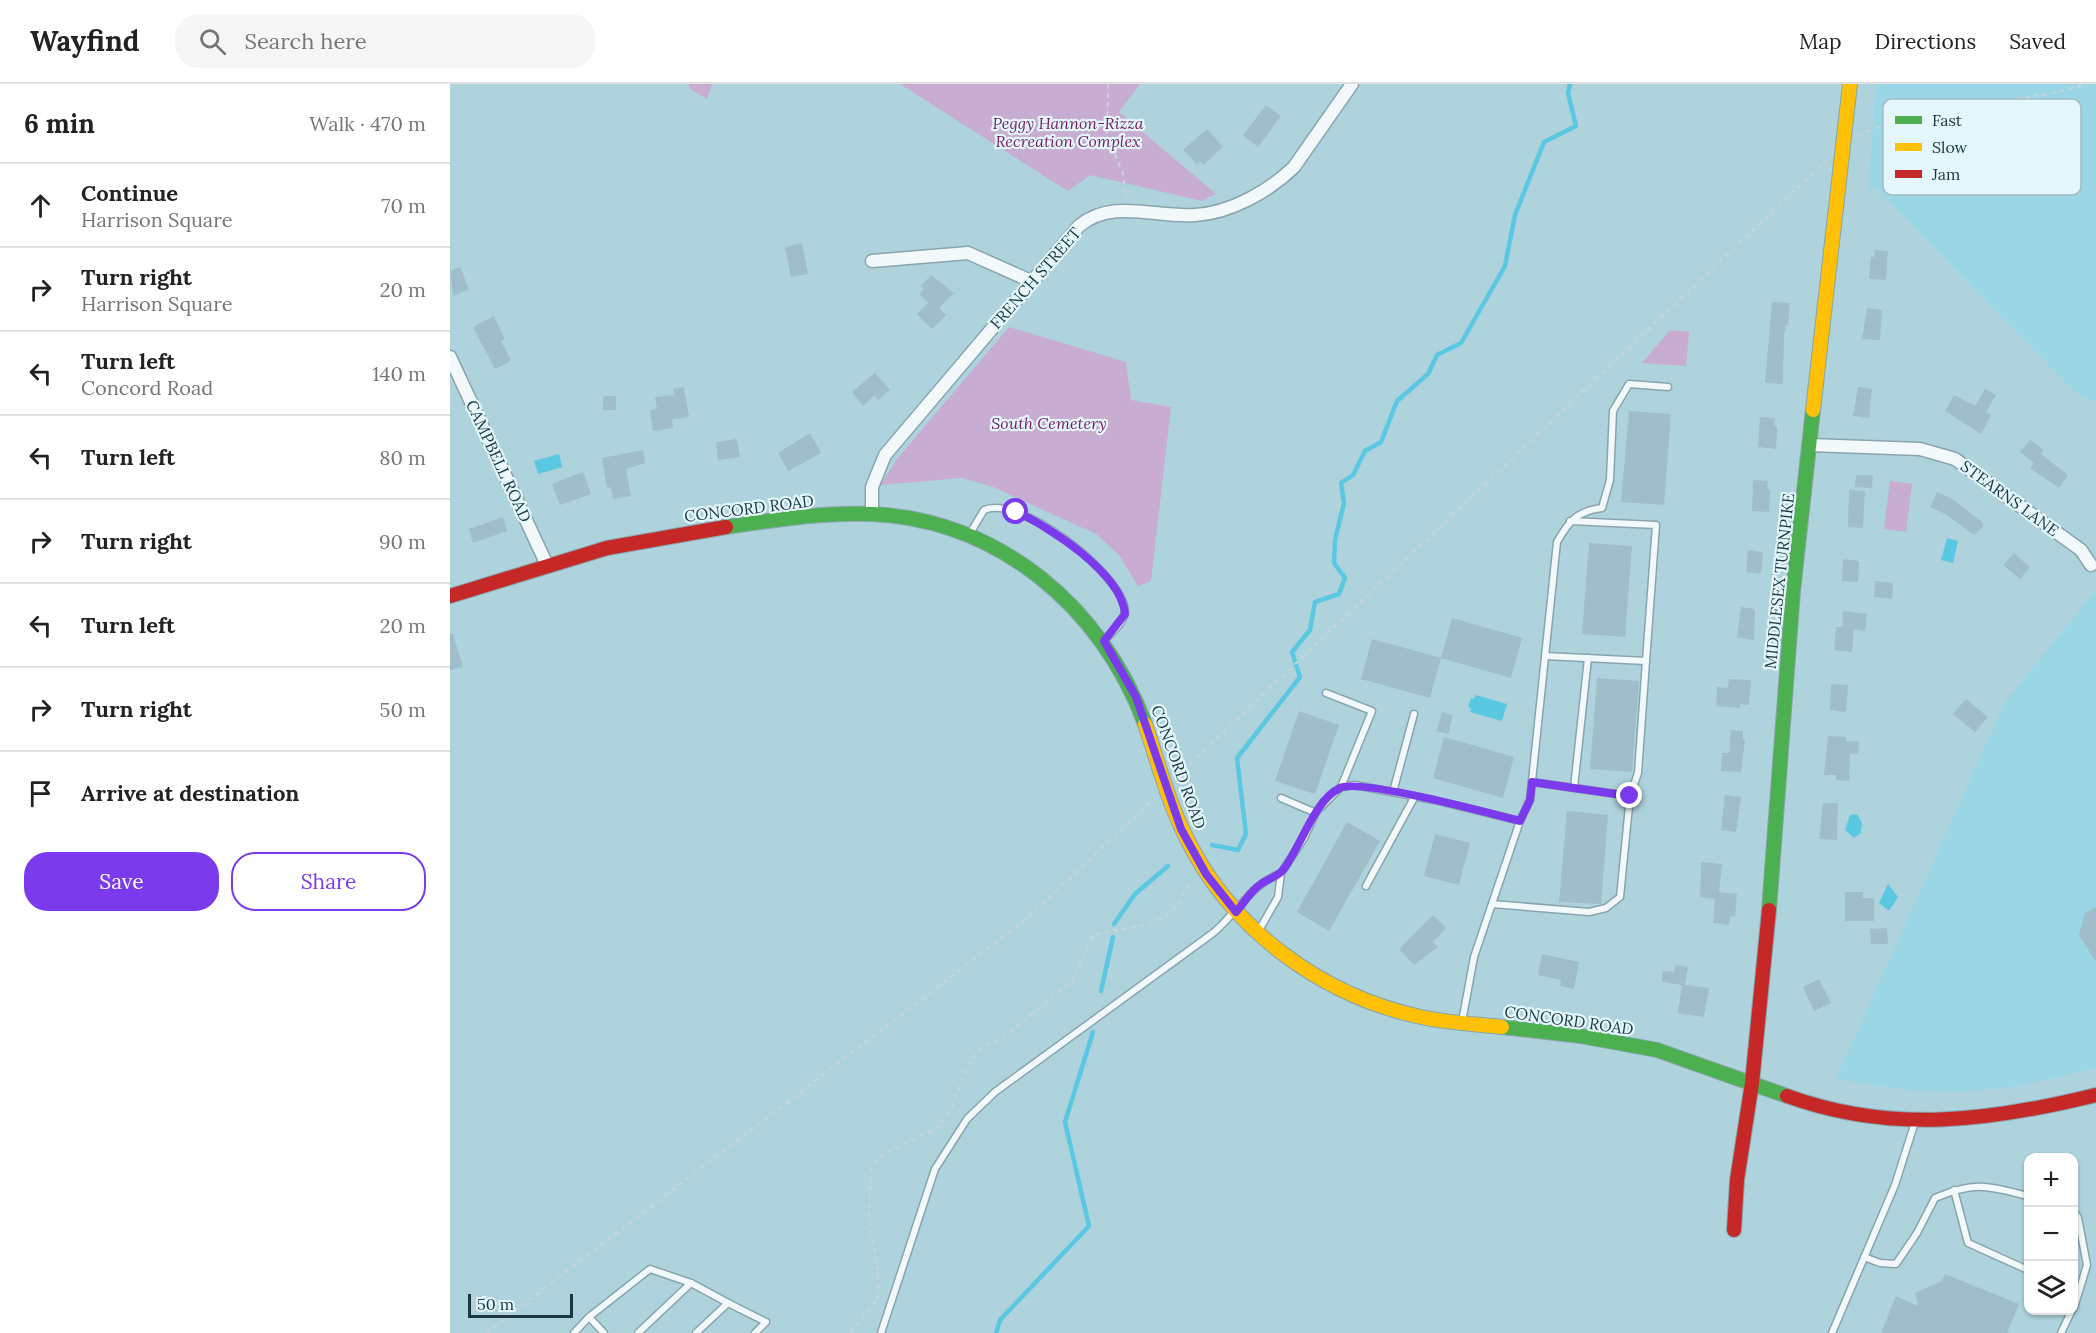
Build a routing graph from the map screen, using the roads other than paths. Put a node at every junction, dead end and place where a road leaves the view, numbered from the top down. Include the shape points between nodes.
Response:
1 (1352, 84) edge
2 (1850, 84) edge
3 (872, 261) dead end
4 (1031, 281) junction
5 (450, 357) edge
6 (1668, 387) dead end
7 (1810, 445) junction
8 (872, 514) junction
9 (1569, 521) junction
10 (969, 535) junction
11 (547, 565) junction
12 (2091, 565) dead end
13 (450, 596) edge
14 (1104, 641) junction
15 (1545, 656) junction
16 (1588, 658) junction
17 (1646, 661) junction
18 (1326, 693) dead end
19 (1414, 714) dead end
20 (1532, 782) junction
21 (1341, 787) junction
22 (1574, 788) junction
23 (1392, 792) junction
24 (1415, 796) junction
25 (1630, 796) junction
26 (1281, 798) dead end
27 (1316, 813) junction
28 (1520, 821) junction
29 (1281, 873) junction
30 (1366, 886) dead end
31 (1492, 904) junction
32 (1236, 912) junction
33 (1257, 933) junction
34 (1462, 1022) junction
35 (1752, 1083) junction
36 (2096, 1095) edge
37 (1915, 1122) junction
38 (1954, 1190) junction
39 (2024, 1195) edge
40 (2078, 1218) edge
41 (1734, 1230) dead end
42 (1864, 1257) junction
43 (2024, 1268) edge
44 (691, 1283) junction
45 (2078, 1285) edge
46 (728, 1303) junction
47 (2070, 1315) edge
48 (589, 1317) junction
49 (574, 1333) edge
50 (604, 1333) edge
51 (638, 1333) edge
52 (696, 1333) edge
53 (755, 1333) edge
54 (881, 1333) edge
55 (1832, 1333) edge
56 (2061, 1333) edge

1 - 4 street, FRENCH STREET via 1294,167 1268,188 1208,214 1100,212 1064,241
2 - 7 main road, MIDDLESEX TURNPIKE
3 - 4 street via 968,253
4 - 8 street, FRENCH STREET via 885,455 872,487
5 - 11 street, CAMPBELL ROAD
6 - 9 lane via 1629,384 1613,411 1610,480 1602,508 1580,513
7 - 12 street, STEARNS LANE via 1920,449 1955,459 2081,550
7 - 35 main road, MIDDLESEX TURNPIKE via 1793,591
8 - 10 main road, CONCORD ROAD via 921,520
8 - 11 main road, CONCORD ROAD via 782,519 694,531 607,548
9 - 15 lane via 1557,542 1553,560
9 - 17 lane via 1656,525
10 - 14 main road, CONCORD ROAD via 1036,573 1074,606
10 - 14 lane via 984,510 997,506 1033,519 1068,542 1104,576 1125,608 1123,619
11 - 13 main road, CONCORD ROAD
14 - 32 main road, CONCORD ROAD via 1136,697 1181,829 1206,874
15 - 16 lane
15 - 20 lane
16 - 17 lane
16 - 22 lane
17 - 25 lane via 1638,773
18 - 21 lane via 1372,711
19 - 23 lane
20 - 22 lane
20 - 28 lane via 1530,800
21 - 23 lane via 1355,785
21 - 27 lane
22 - 25 lane
23 - 24 lane
24 - 28 lane
24 - 30 lane
25 - 31 lane via 1620,897 1606,908 1589,912
26 - 27 lane
27 - 29 lane
28 - 31 lane
29 - 32 lane via 1256,888
29 - 33 lane via 1278,897
31 - 34 lane via 1474,957
32 - 33 main road, CONCORD ROAD
32 - 54 lane via 1213,933 995,1092 967,1119 935,1169
33 - 34 main road, CONCORD ROAD via 1290,961 1330,985 1420,1018
34 - 35 main road, CONCORD ROAD via 1604,1038 1681,1056
35 - 37 main road, CONCORD ROAD via 1837,1113
35 - 41 main road, MIDDLESEX TURNPIKE via 1737,1180
36 - 37 main road, CONCORD ROAD via 2035,1109
37 - 42 lane via 1895,1185
38 - 39 lane via 1978,1184
38 - 42 lane via 1935,1198 1896,1264
38 - 43 lane via 1968,1243
40 - 45 lane via 2087,1265
42 - 55 lane
44 - 46 lane
44 - 48 lane via 650,1269
44 - 51 lane
46 - 52 lane
46 - 53 lane via 766,1322
47 - 56 lane
48 - 49 lane
48 - 50 lane

